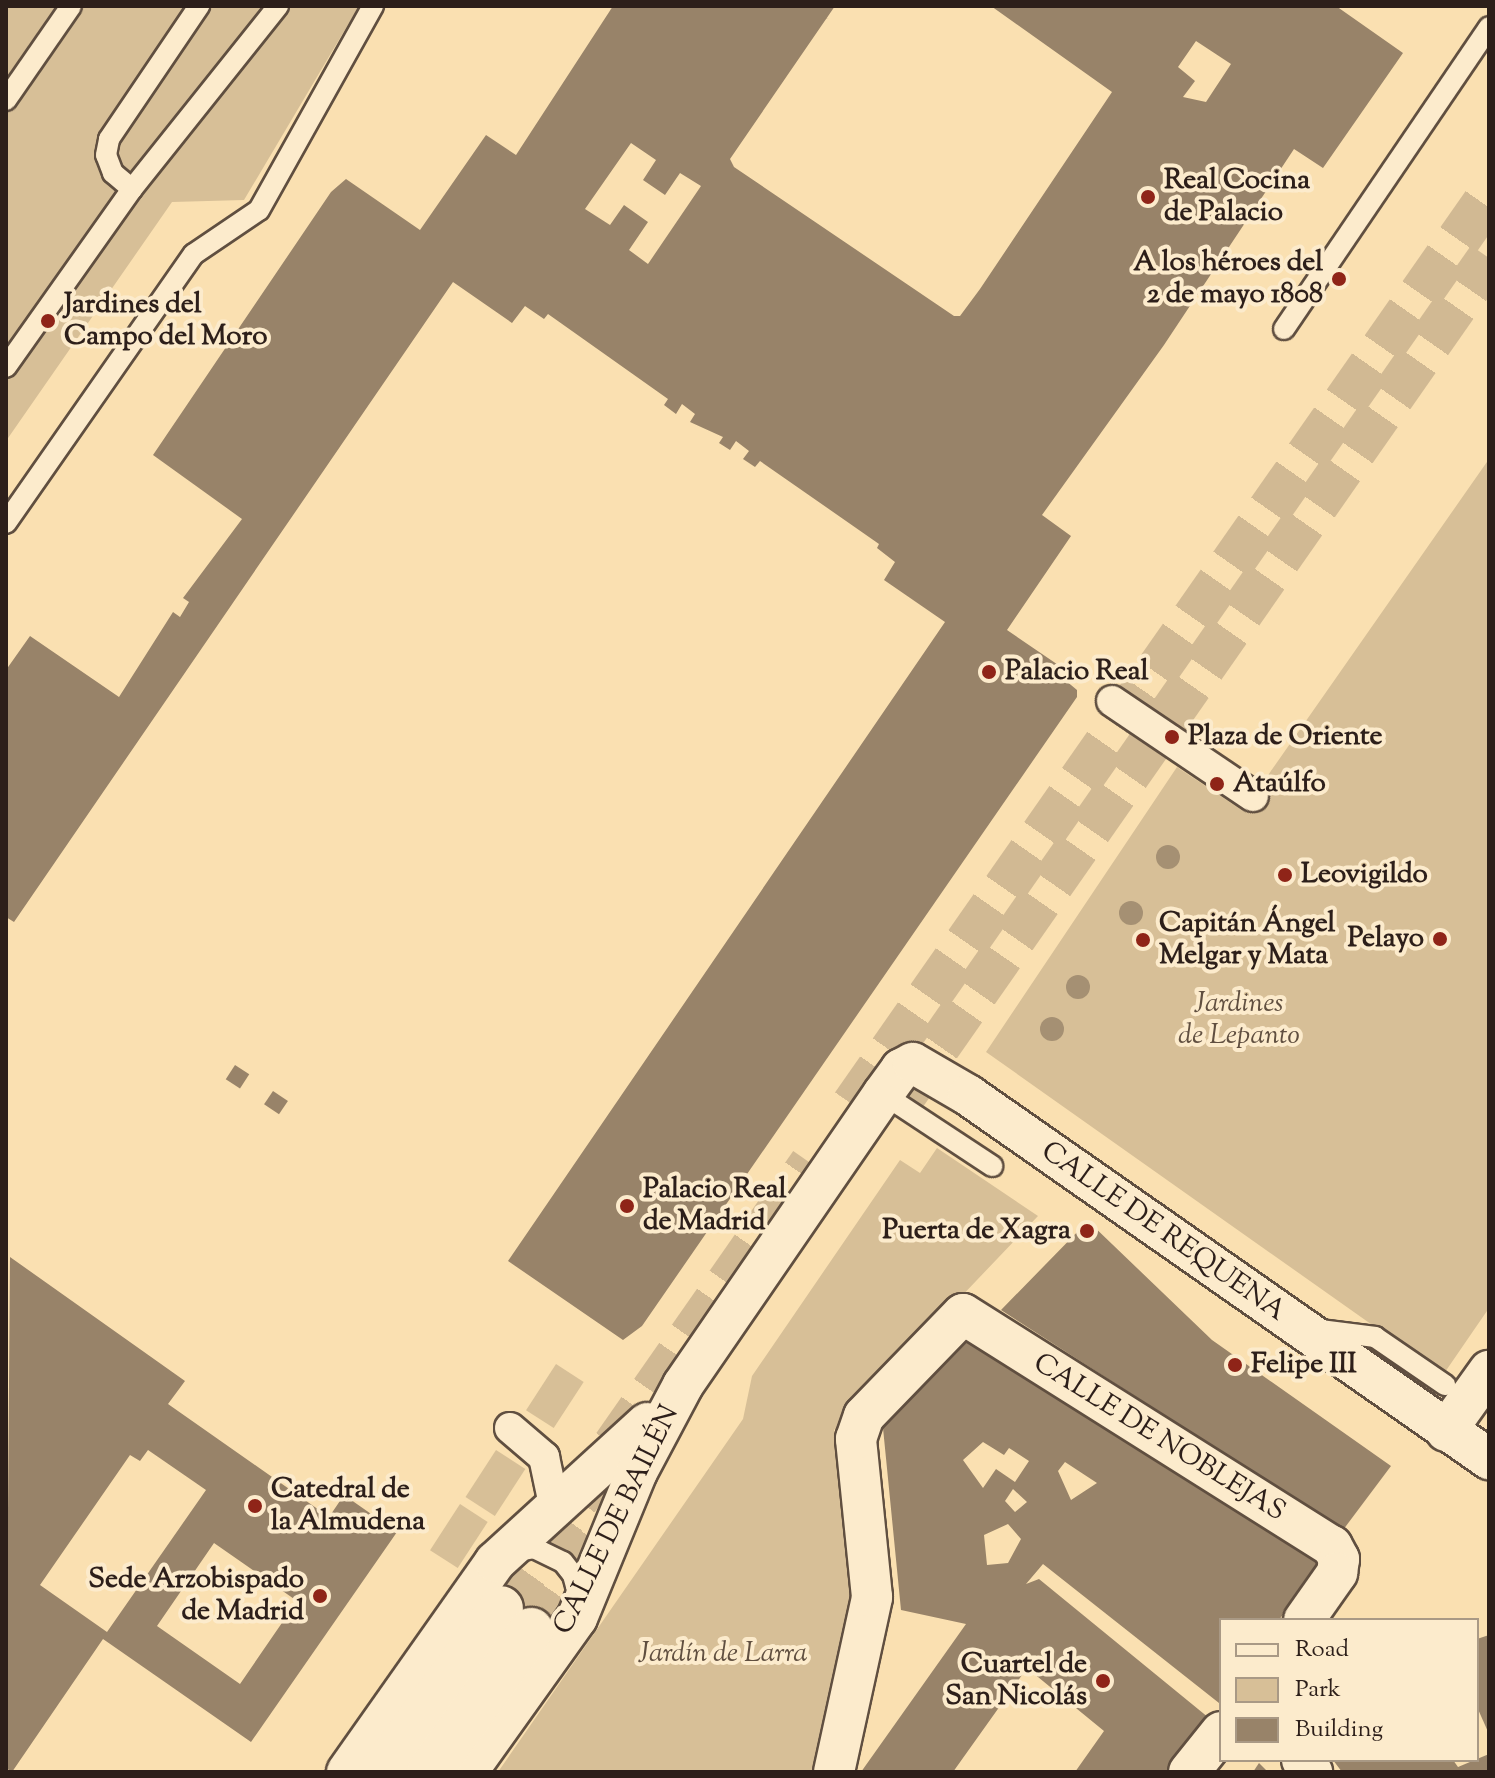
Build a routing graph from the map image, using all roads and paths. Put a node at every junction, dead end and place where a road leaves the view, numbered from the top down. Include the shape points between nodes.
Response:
1 (71, 6) edge
2 (199, 6) edge
3 (278, 6) edge
4 (373, 6) edge
5 (1489, 27) edge
6 (6, 100) edge
7 (132, 189) junction
8 (1284, 329) dead end
9 (6, 367) edge
10 (6, 523) edge
11 (1112, 701) dead end
12 (1253, 796) dead end
13 (883, 1094) junction
14 (992, 1166) dead end
15 (1302, 1329) junction
16 (1489, 1371) edge
17 (683, 1385) junction
18 (1445, 1385) dead end
19 (510, 1428) dead end
20 (1446, 1431) junction
21 (1489, 1459) edge
22 (555, 1509) junction
23 (495, 1562) junction
24 (577, 1618) junction
25 (1305, 1618) edge
26 (1219, 1734) edge
27 (347, 1772) edge
28 (381, 1772) edge
29 (429, 1772) edge
30 (467, 1772) edge
31 (834, 1772) edge
32 (1189, 1772) edge

1 - 6 lane
2 - 7 lane via 109,139 106,155 113,173
3 - 7 lane
4 - 10 lane via 259,210 194,254
5 - 8 lane
7 - 9 lane
11 - 12 street
13 - 14 lane
13 - 15 street, CALLE DE REQUENA via 901,1069 919,1064
13 - 17 street, CALLE DE BAILÉN
15 - 18 lane via 1336,1328 1375,1337
15 - 20 street, CALLE DE REQUENA
16 - 20 street
17 - 22 street, CALLE DE BAILÉN via 615,1457
17 - 24 street, CALLE DE BAILÉN via 637,1472
19 - 22 street via 544,1457
20 - 21 street, CALLE DE REQUENA
22 - 23 street, CALLE DE BAILÉN
23 - 24 lane via 518,1550 550,1553 573,1575
23 - 27 street, CALLE DE BAILÉN
24 - 30 street, CALLE DE BAILÉN
25 - 31 street, CALLE DE NOBLEJAS via 1337,1573 1339,1559 1332,1546 963,1314 864,1416 856,1439 872,1597
26 - 32 street
28 - 29 main road, CALLE DE BAILÉN via 516,1619

